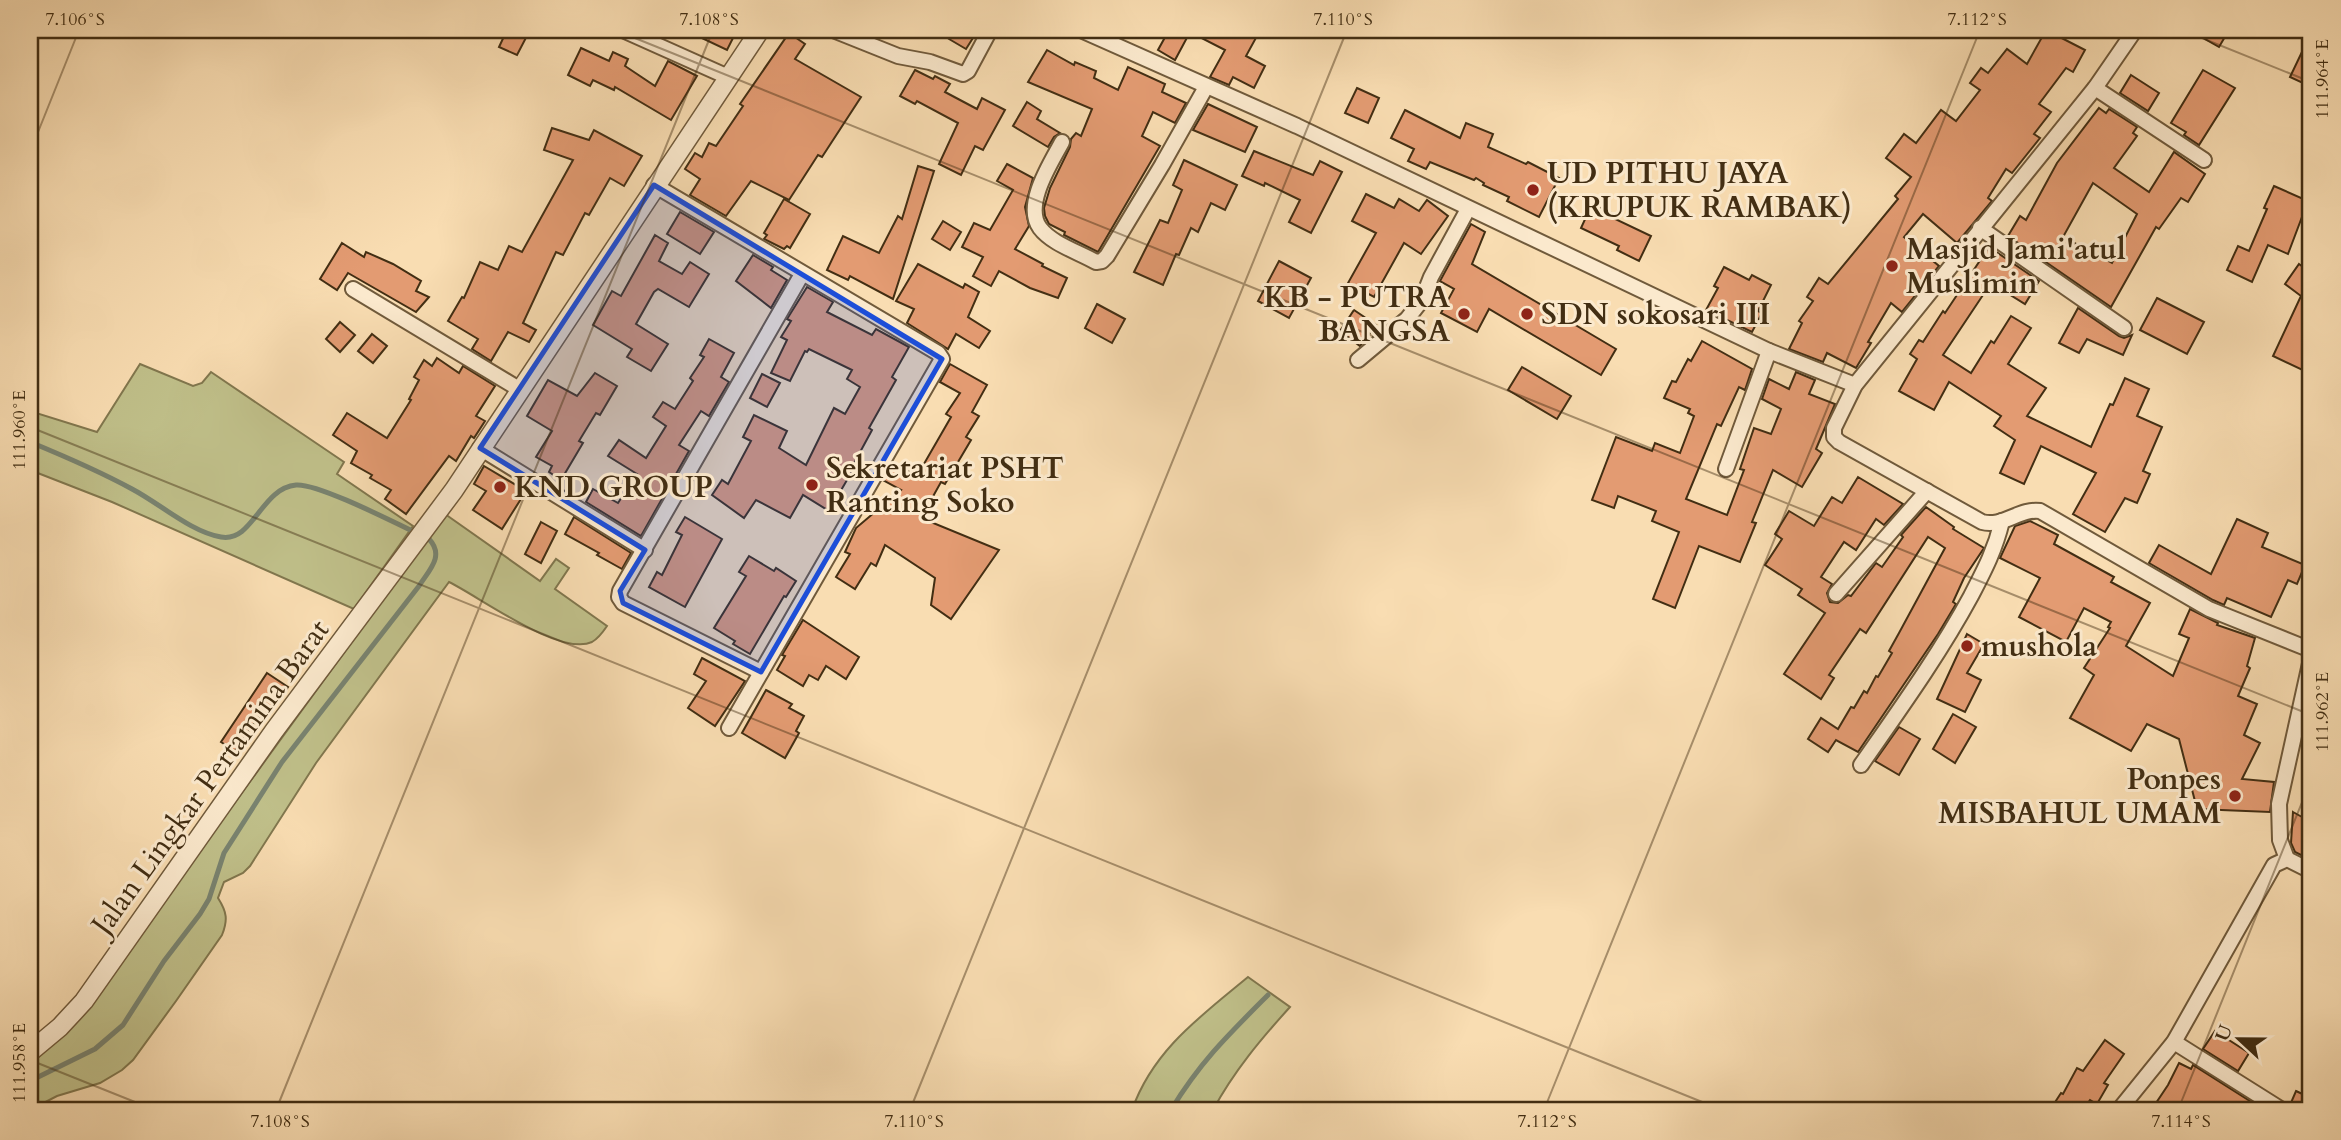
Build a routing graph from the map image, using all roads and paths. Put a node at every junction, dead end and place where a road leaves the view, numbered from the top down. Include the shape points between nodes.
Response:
1 (623, 30) edge
2 (760, 30) edge
3 (833, 30) edge
4 (990, 30) edge
5 (1082, 30) edge
6 (2135, 30) edge
7 (728, 77) junction
8 (1206, 87) junction
9 (2095, 88) junction
10 (1062, 142) dead end
11 (2204, 160) dead end
12 (654, 185) junction
13 (1468, 209) junction
14 (1980, 228) junction
15 (802, 274) junction
16 (353, 289) dead end
17 (2123, 328) dead end
18 (1769, 351) junction
19 (1358, 360) dead end
20 (1856, 386) junction
21 (519, 389) junction
22 (480, 448) junction
23 (1726, 469) dead end
24 (1927, 491) junction
25 (2002, 521) junction
26 (645, 550) junction
27 (1836, 594) dead end
28 (2311, 650) edge
29 (2311, 659) edge
30 (761, 672) junction
31 (729, 728) dead end
32 (1861, 765) dead end
33 (2287, 859) junction
34 (2311, 871) edge
35 (2174, 1042) junction
36 (30, 1052) edge
37 (2119, 1110) edge
38 (2282, 1110) edge

1 - 7 street
2 - 7 street, Jalan Lingkar Pertamina Barat
3 - 4 street via 898,56 963,74
5 - 8 street
6 - 9 street
7 - 12 street, Jalan Lingkar Pertamina Barat
8 - 10 street via 1102,261 1051,238 1036,222 1037,190
8 - 13 street
9 - 11 street
9 - 14 street
12 - 15 street
12 - 21 street, Jalan Lingkar Pertamina Barat
13 - 18 street
13 - 19 street via 1422,300 1407,319
14 - 17 street
14 - 20 street
15 - 26 street
15 - 30 street via 942,359
16 - 21 street
18 - 20 street
18 - 23 street
20 - 24 street via 1834,428 1834,437
21 - 22 street, Jalan Lingkar Pertamina Barat
22 - 26 street
22 - 36 street, Jalan Lingkar Pertamina Barat via 84,1001
24 - 25 street via 1982,522
24 - 27 street
25 - 28 street via 2040,511 2209,609
25 - 32 street via 1996,549 1949,636
26 - 30 street via 620,591 623,603
29 - 33 street via 2279,804 2280,840
30 - 31 street
33 - 34 street
33 - 35 street via 2274,865
35 - 37 street
35 - 38 street

